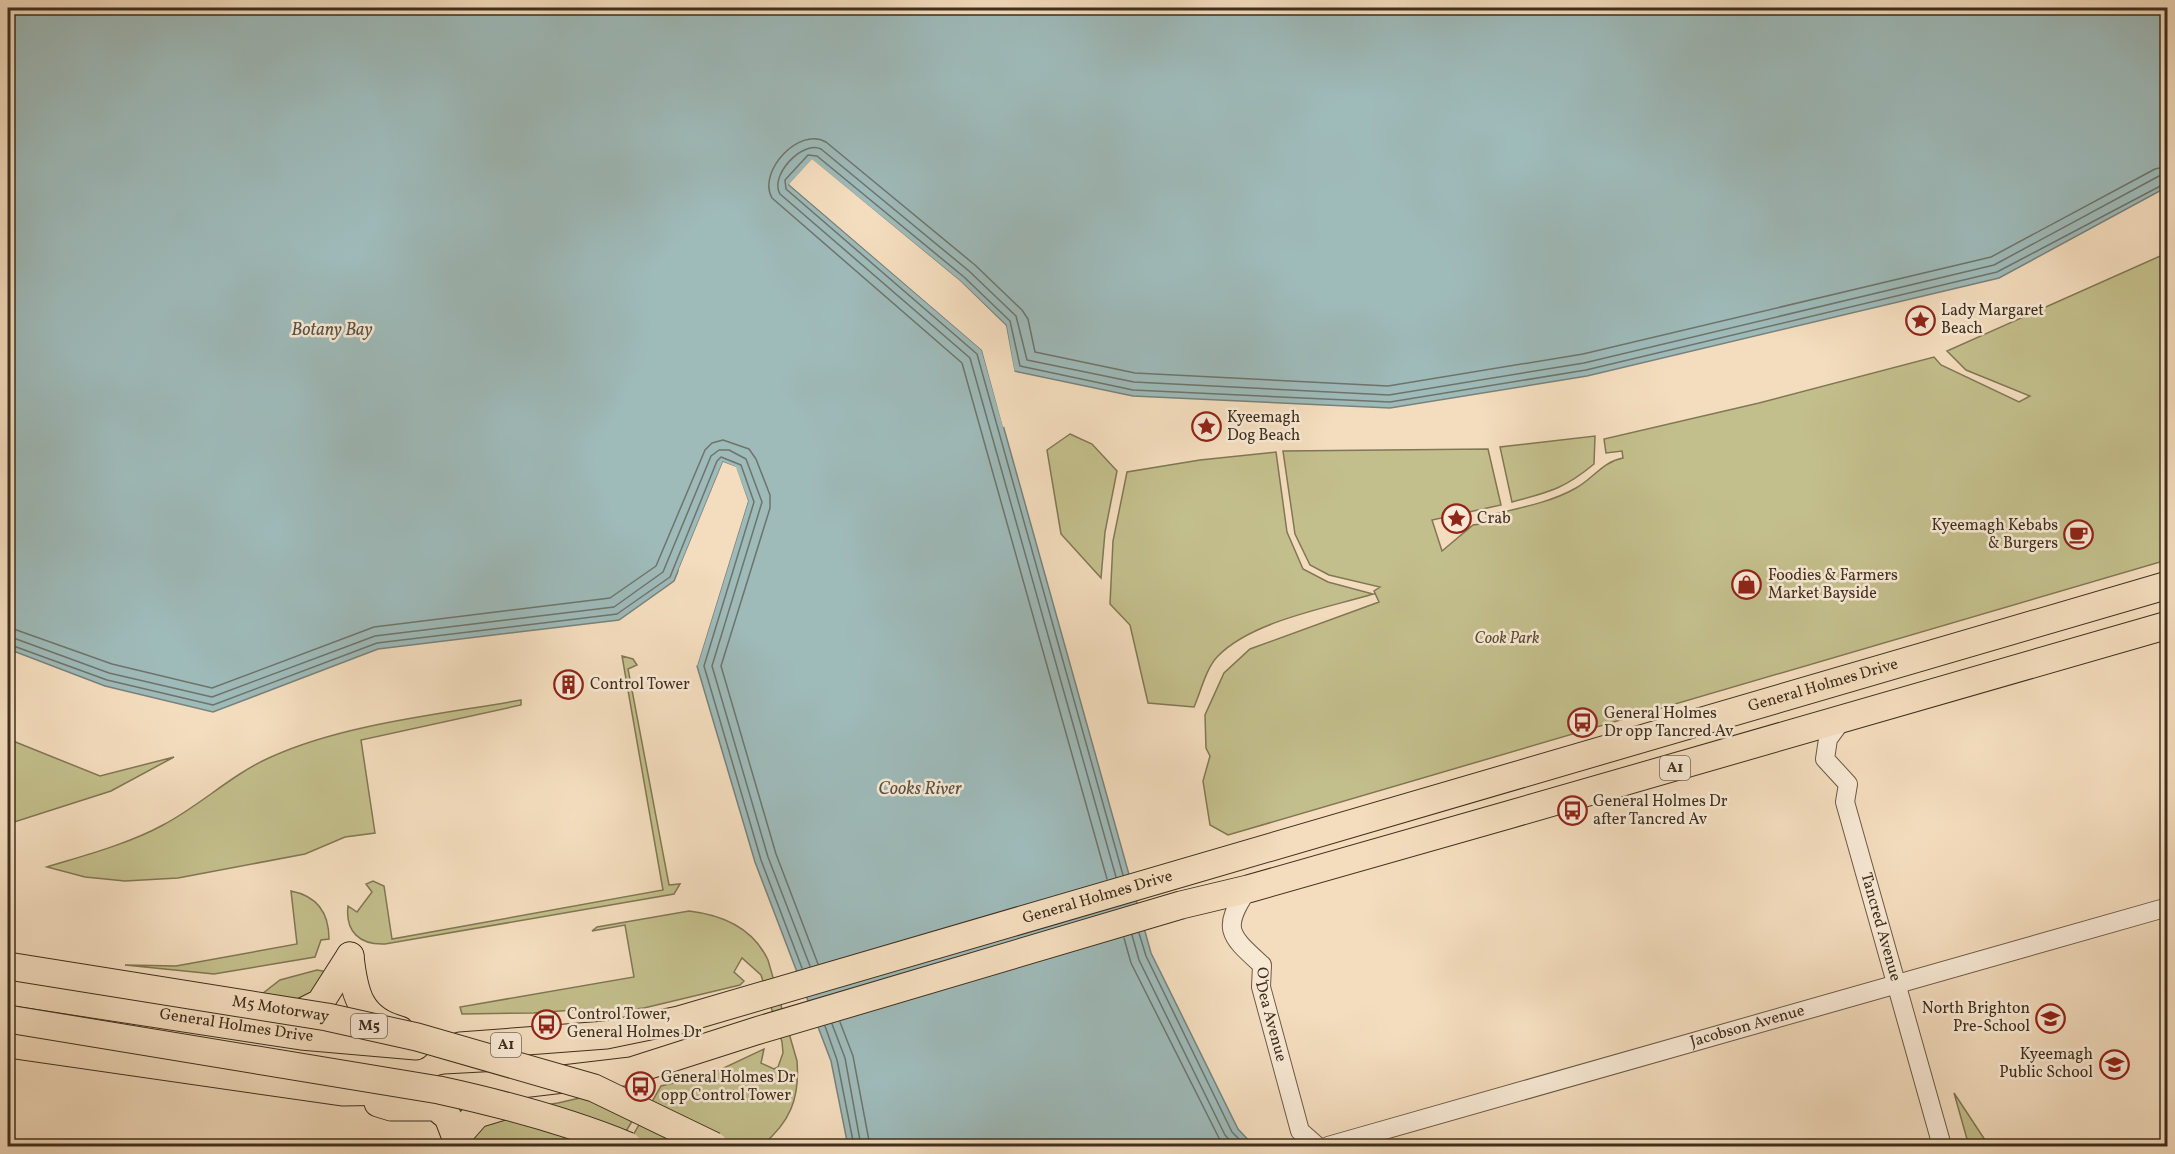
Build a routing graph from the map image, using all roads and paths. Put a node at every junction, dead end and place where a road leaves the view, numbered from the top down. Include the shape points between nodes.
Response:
1 (2168, 585) edge
2 (2168, 625) edge
3 (1842, 720) junction
4 (1248, 889) junction
5 (2168, 907) edge
6 (8, 966) edge
7 (1896, 985) junction
8 (8, 991) edge
9 (8, 1019) edge
10 (261, 1030) junction
11 (8, 1044) edge
12 (489, 1046) junction
13 (631, 1071) junction
14 (342, 1092) junction
15 (628, 1146) edge
16 (714, 1146) edge
17 (1317, 1146) edge
18 (1328, 1146) edge
19 (1942, 1146) edge

1 - 12 highway, General Holmes Drive / A1 via 747,1002 606,1035
2 - 3 highway, General Holmes Drive / A1
3 - 4 highway, General Holmes Drive / A1
3 - 7 street, Tancred Avenue via 1828,739 1824,754 1829,766 1848,784 1845,802
4 - 13 highway, General Holmes Drive / A1 via 1181,905
4 - 17 street, O'Dea Avenue via 1231,918 1232,930 1263,965 1261,987 1299,1131
5 - 7 street, Jacobson Avenue
6 - 16 highway, M5 Motorway / M5, bridge via 327,1017 417,1037 594,1088
7 - 18 street, Jacobson Avenue
7 - 19 street, Tancred Avenue
8 - 10 highway, General Holmes Drive / A1
9 - 15 highway, bridge via 439,1090 517,1109
10 - 12 highway, General Holmes Drive / A1 via 426,1047
10 - 12 highway via 277,1021 295,1018 320,1003 350,956 354,990 365,1010 378,1021 415,1034
11 - 14 highway, General Holmes Drive / A1
13 - 14 highway, General Holmes Drive / A1 via 521,1084
13 - 14 highway via 561,1095 477,1114 456,1138 447,1117 436,1107 391,1107

